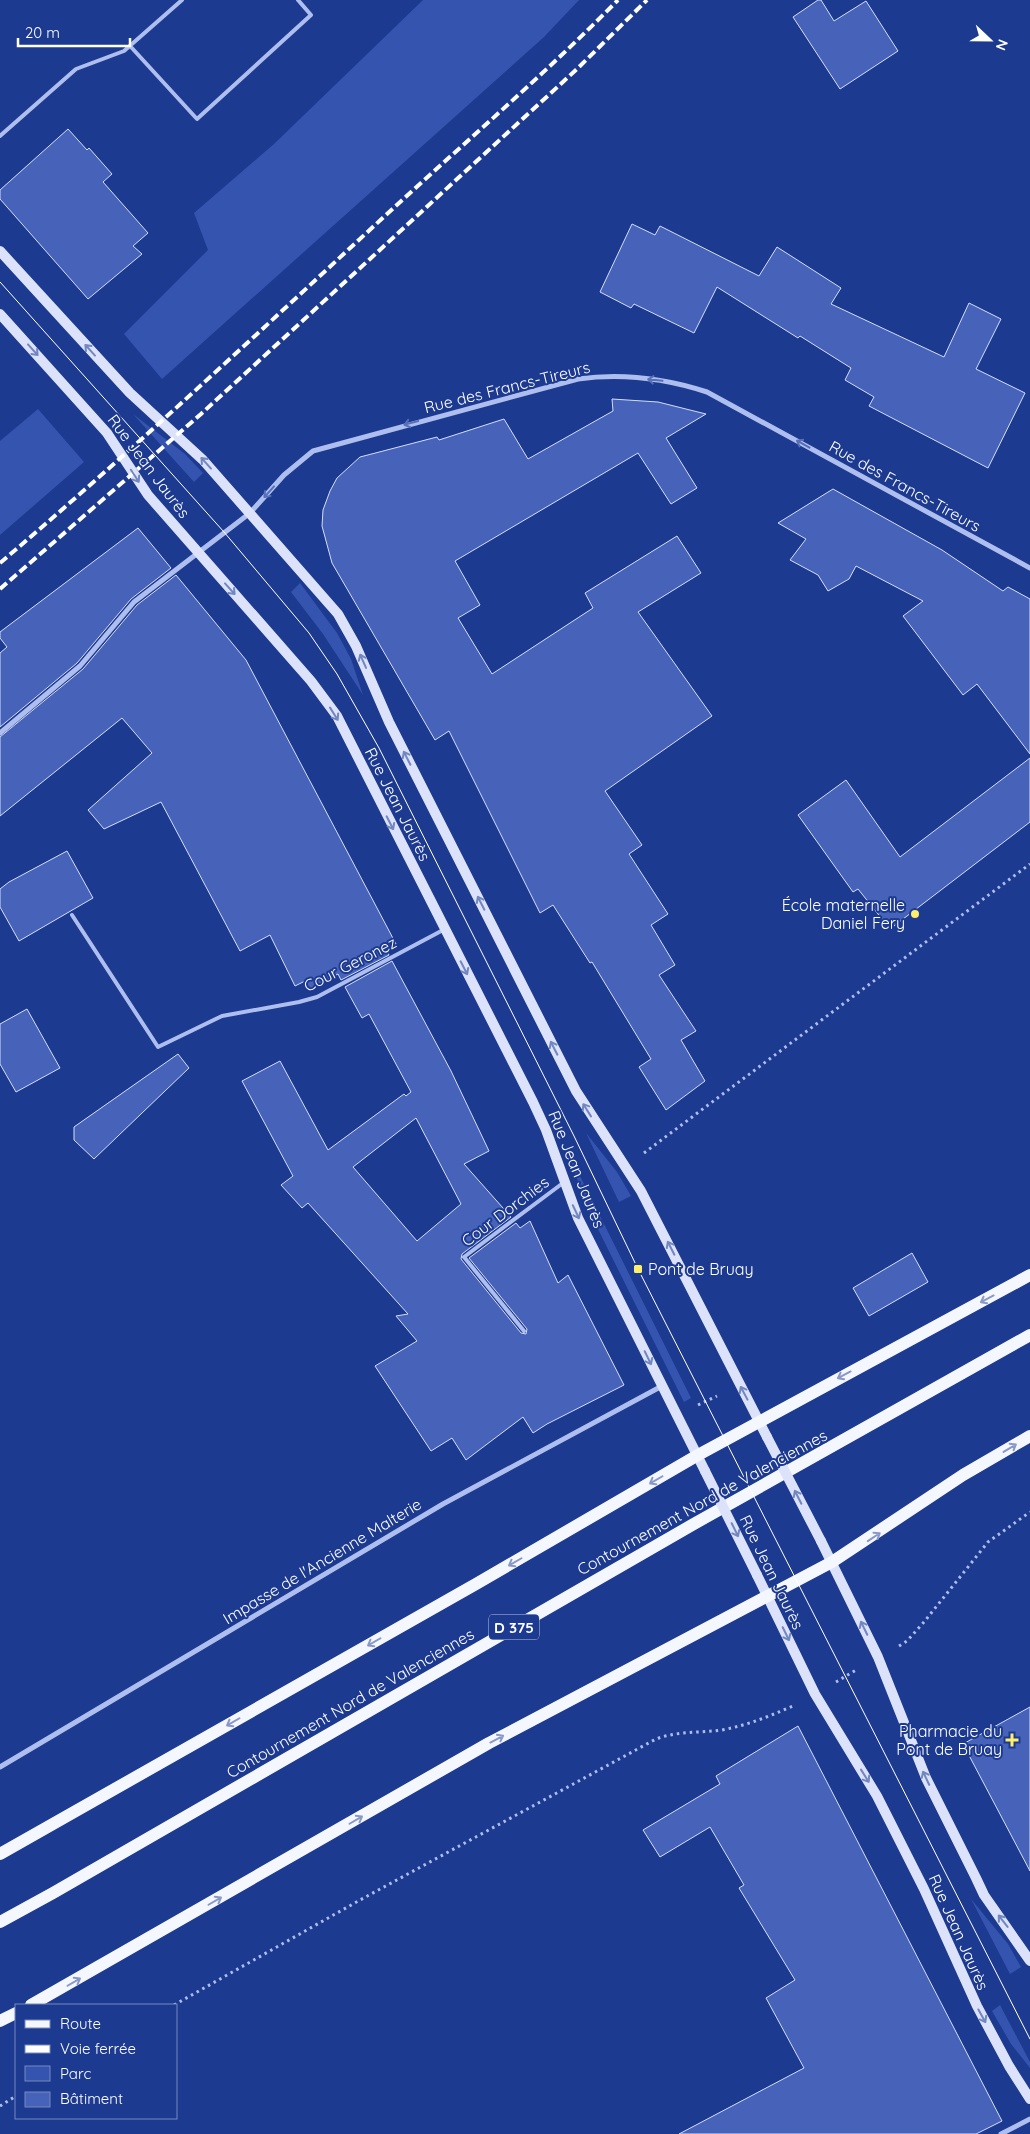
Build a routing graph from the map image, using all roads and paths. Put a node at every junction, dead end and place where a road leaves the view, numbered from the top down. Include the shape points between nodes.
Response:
1 (182, 0) edge
2 (298, 0) edge
3 (131, 47) junction
4 (0, 136) edge
5 (0, 251) edge
6 (0, 314) edge
7 (250, 513) junction
8 (198, 553) junction
9 (1030, 568) edge
10 (0, 734) edge
11 (1030, 864) edge
12 (72, 915) dead end
13 (445, 929) junction
14 (625, 1165) junction
15 (565, 1182) junction
16 (1030, 1275) edge
17 (524, 1331) dead end
18 (1030, 1335) edge
19 (740, 1384) junction
20 (662, 1386) junction
21 (678, 1416) junction
22 (759, 1422) junction
23 (1030, 1436) edge
24 (698, 1455) junction
25 (1030, 1512) edge
26 (832, 1562) junction
27 (767, 1596) junction
28 (878, 1657) junction
29 (815, 1694) junction
30 (0, 1768) edge
31 (0, 1854) edge
32 (0, 1922) edge
33 (1030, 1961) edge
34 (33, 2004) edge
35 (176, 2004) edge
36 (15, 2014) edge
37 (0, 2021) edge
38 (15, 2097) edge
39 (1030, 2099) edge
40 (0, 2106) edge
41 (1030, 2119) edge
42 (1001, 2134) edge

1 - 3 lane
2 - 3 lane via 311,15 196,119
3 - 4 lane via 76,69
7 -> 5 main road, Rue Jean Jaurès via 203,460 130,393
6 -> 8 main road, Rue Jean Jaurès via 107,433 141,486
7 - 8 street, Rue des Francs-Tireurs
9 -> 7 street, Rue des Francs-Tireurs via 707,392 677,383 625,377 578,379 312,451 284,475
14 -> 7 main road, Rue Jean Jaurès via 576,1092 389,722 344,624
8 - 10 street, Rue des Francs-Tireurs via 134,602 80,666
8 -> 13 main road, Rue Jean Jaurès via 311,681 337,716
11 - 14 path
12 - 13 lane, Cour Geronez via 158,1047 222,1016 317,997
13 -> 15 main road, Rue Jean Jaurès via 539,1116
19 -> 14 main road, Rue Jean Jaurès via 642,1191
15 - 17 lane, Cour Dorchies via 464,1257
15 -> 20 main road, Rue Jean Jaurès via 578,1218
16 -> 22 main road
18 - 32 main road, Contournement Nord de Valenciennes / D 375
19 - 21 path
22 -> 19 main road, Rue Jean Jaurès
20 - 21 main road, Rue Jean Jaurès
20 - 30 street, Impasse de l'Ancienne Malterie via 443,1504
21 - 24 main road, Rue Jean Jaurès
22 - 24 main road
26 -> 22 main road, Rue Jean Jaurès, bridge
26 -> 23 main road
24 -> 27 main road, Rue Jean Jaurès, bridge
24 -> 31 main road
25 - 28 path via 988,1542 907,1641
26 - 27 main road
28 -> 26 main road, Rue Jean Jaurès
27 -> 29 main road, Rue Jean Jaurès
34 -> 27 main road via 489,1743
28 - 29 path
33 -> 28 main road, Rue Jean Jaurès via 976,1878 926,1778
29 - 35 path via 754,1723 656,1739
29 -> 39 main road, Rue Jean Jaurès via 877,1796 935,1911 977,2006
36 - 37 main road
38 - 40 path
41 - 42 street

